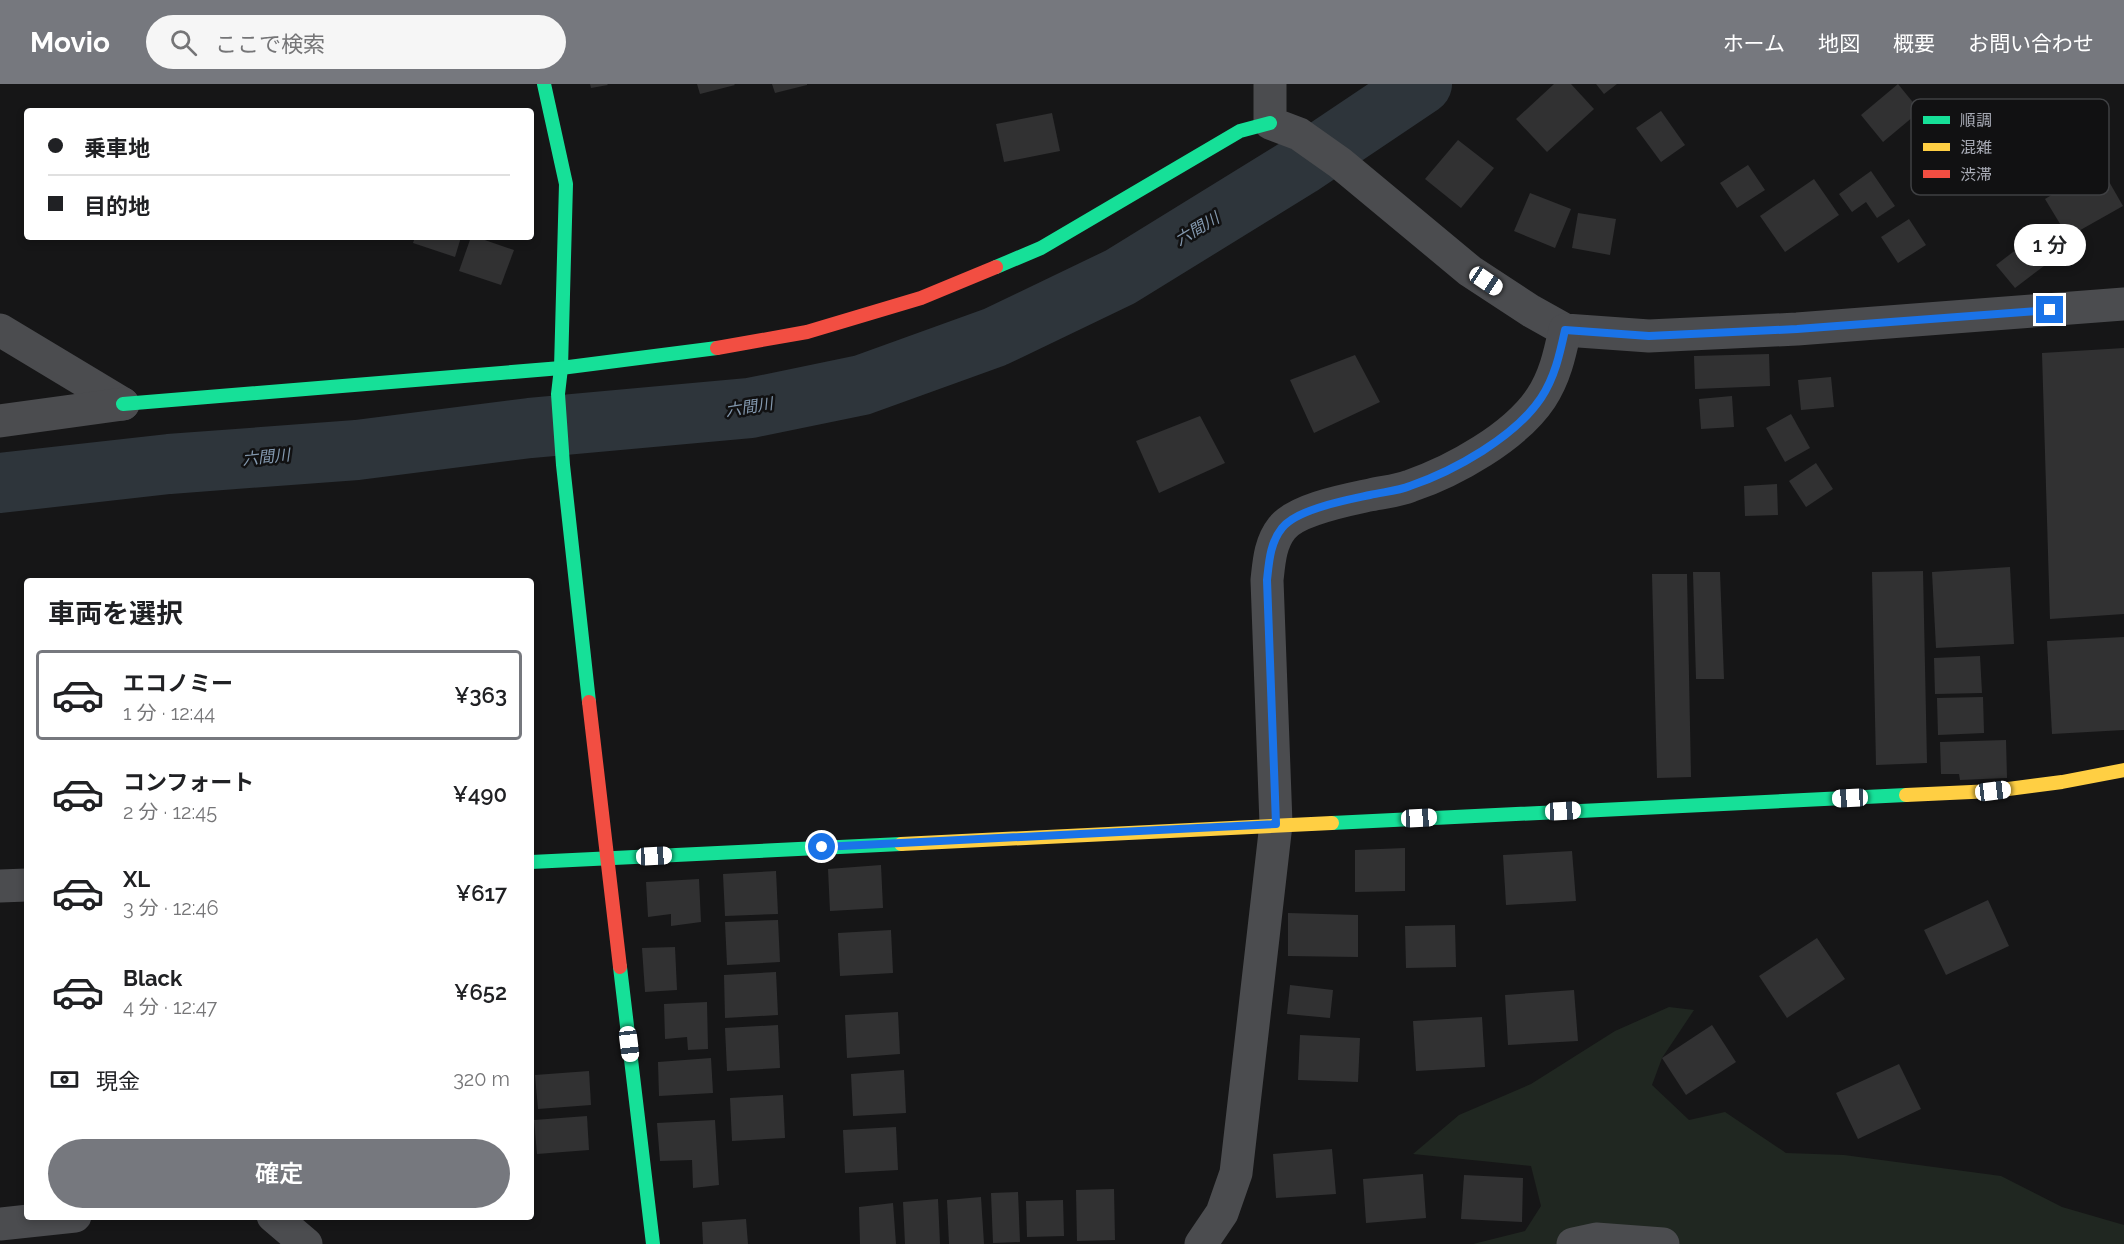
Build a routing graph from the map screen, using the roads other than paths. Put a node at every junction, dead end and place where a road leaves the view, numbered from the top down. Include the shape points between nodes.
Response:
1 (544, 84) edge
2 (1270, 84) edge
3 (1284, 128) junction
4 (2124, 304) edge
5 (0, 330) edge
6 (1565, 330) junction
7 (561, 368) junction
8 (123, 404) junction
9 (0, 422) edge
10 (2124, 770) edge
11 (1276, 824) junction
12 (607, 858) junction
13 (534, 862) edge
14 (24, 885) edge
15 (0, 886) edge
16 (38, 1220) edge
17 (278, 1220) edge
18 (0, 1224) edge
19 (306, 1244) edge
20 (653, 1244) edge
21 (1201, 1244) edge
22 (1573, 1244) edge
23 (1663, 1244) edge

1 - 7 street via 566,184
2 - 3 street
3 - 6 street via 1340,163 1470,271
3 - 7 street via 1240,131 1041,248 921,298 807,332 696,352
4 - 6 street via 1649,336
5 - 8 street
6 - 11 street via 1556,368 1540,399 1512,429 1471,459 1410,487 1306,512 1283,527 1272,545 1267,580
7 - 8 street
7 - 12 street via 558,394 563,465
8 - 9 street
10 - 11 street via 1993,791
11 - 12 street
11 - 21 street via 1236,1173 1222,1213
12 - 13 street
12 - 20 street
14 - 15 street
16 - 18 street
17 - 19 street
22 - 23 street via 1596,1239

